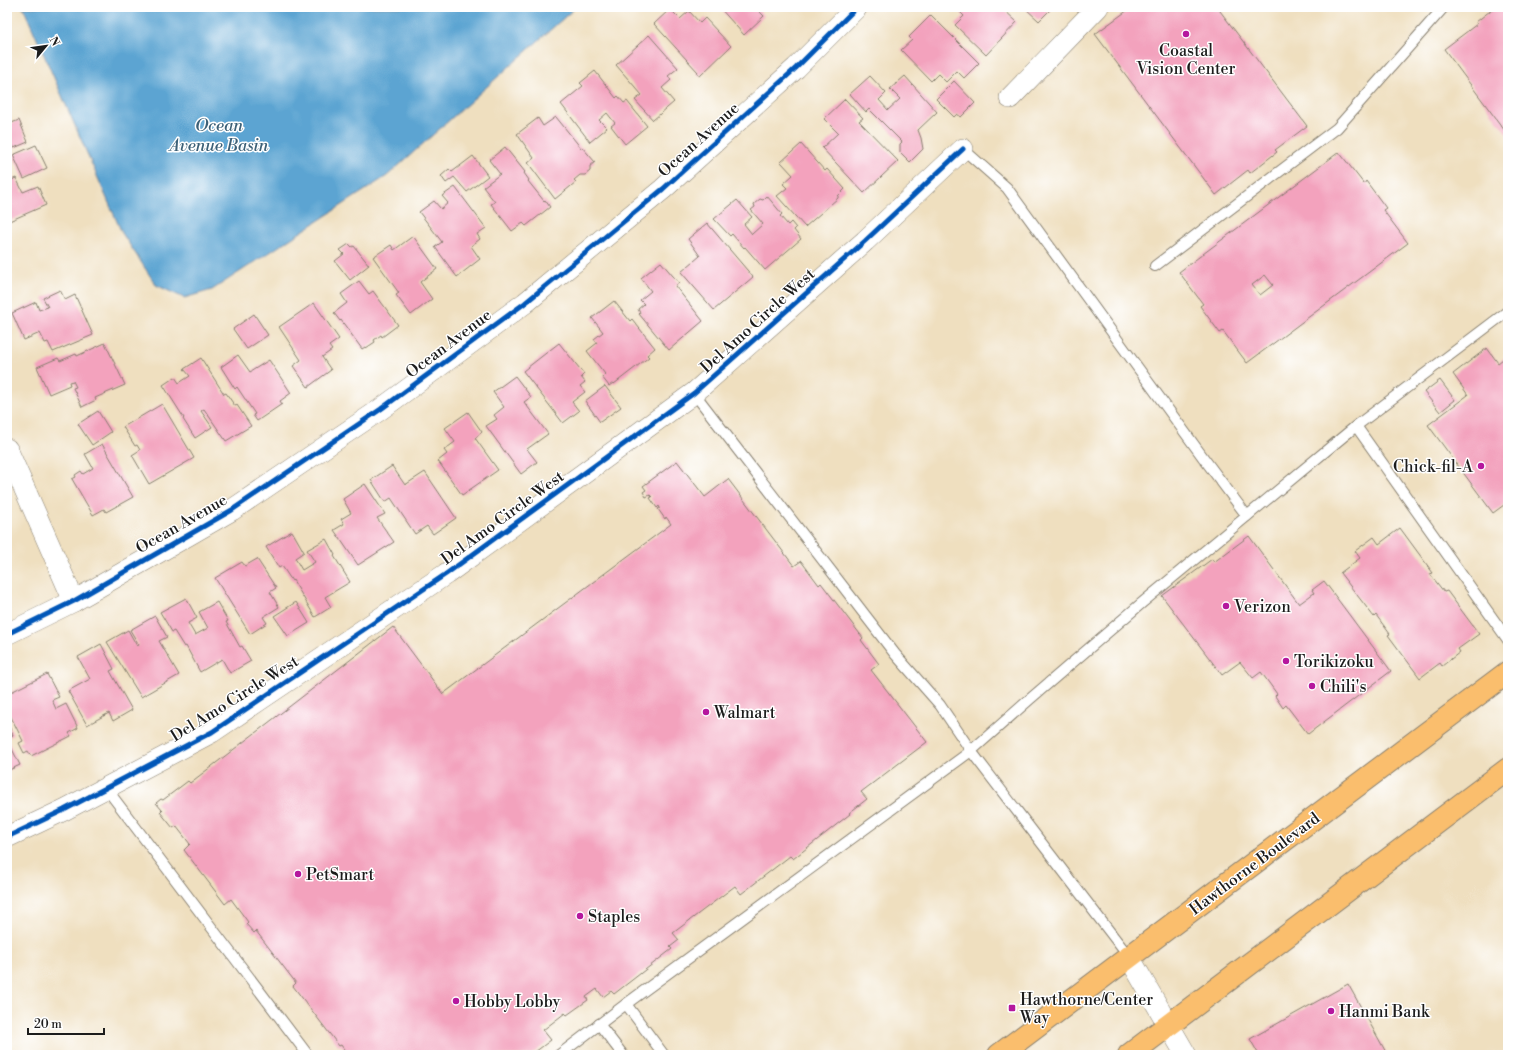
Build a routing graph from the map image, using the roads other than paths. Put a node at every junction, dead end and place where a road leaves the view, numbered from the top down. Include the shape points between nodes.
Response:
1 (857, 7) edge
2 (1098, 7) edge
3 (1444, 7) edge
4 (1010, 98) dead end
5 (963, 149) joint
6 (1155, 266) dead end
7 (1508, 311) edge
8 (694, 393) junction
9 (1356, 426) junction
10 (7, 450) edge
11 (1248, 516) junction
12 (74, 601) junction
13 (7, 634) edge
14 (1508, 640) edge
15 (1508, 672) edge
16 (971, 751) junction
17 (1508, 769) edge
18 (106, 788) junction
19 (7, 837) edge
20 (1130, 957) junction
21 (626, 1004) junction
22 (600, 1024) junction
23 (1169, 1025) junction
24 (308, 1055) edge
25 (560, 1055) edge
26 (622, 1055) edge
27 (664, 1055) edge
28 (999, 1055) edge
29 (1129, 1055) edge
30 (1186, 1055) edge

1 - 12 street, Ocean Avenue via 796,68 663,189 524,303 381,410 238,505
2 - 4 street
3 - 6 lane via 1337,128
5 - 8 street, Del Amo Circle West via 865,241
5 - 11 lane via 1007,188
7 - 9 lane
8 - 16 lane via 895,654 940,705
8 - 18 street, Del Amo Circle West via 439,579 212,732
9 - 11 lane
9 - 14 lane
10 - 12 street
11 - 16 lane via 1143,602
12 - 13 street, Ocean Avenue
15 - 20 main road, Hawthorne Boulevard
16 - 20 lane
16 - 21 lane
17 - 23 main road
18 - 19 street, Del Amo Circle West
18 - 24 lane
20 - 23 street
20 - 28 main road, Hawthorne Boulevard
21 - 22 lane
21 - 27 lane
22 - 25 lane
22 - 26 lane
23 - 29 main road
23 - 30 street

